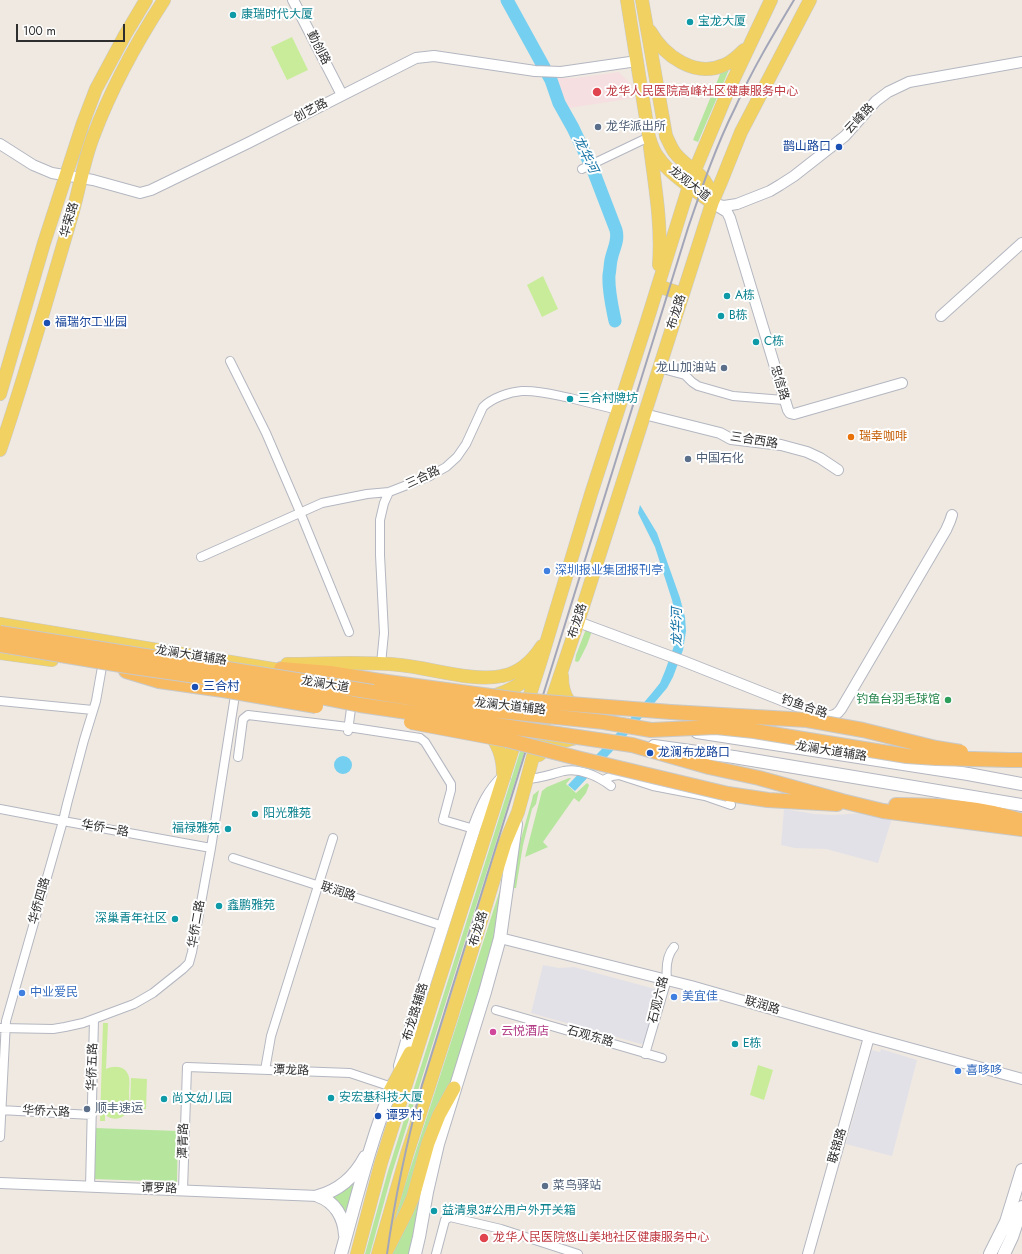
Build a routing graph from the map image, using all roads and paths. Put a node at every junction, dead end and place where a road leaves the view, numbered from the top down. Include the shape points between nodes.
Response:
1 (146, 0) edge
2 (164, 0) edge
3 (293, 0) edge
4 (628, 0) edge
5 (642, 0) edge
6 (770, 0) edge
7 (810, 0) edge
8 (646, 25) junction
9 (748, 46) junction
10 (637, 61) junction
11 (1022, 62) edge
12 (342, 95) junction
13 (648, 137) junction
14 (0, 144) edge
15 (583, 168) dead end
16 (695, 170) junction
17 (65, 175) junction
18 (80, 178) junction
19 (689, 186) junction
20 (712, 203) junction
21 (1022, 243) edge
22 (658, 286) junction
23 (682, 294) junction
24 (940, 316) dead end
25 (230, 361) dead end
26 (659, 368) junction
27 (902, 383) dead end
28 (0, 394) edge
29 (784, 400) junction
30 (618, 410) junction
31 (644, 414) junction
32 (0, 450) edge
33 (838, 470) dead end
34 (389, 492) junction
35 (300, 512) junction
36 (952, 515) dead end
37 (201, 557) dead end
38 (578, 622) junction
39 (0, 624) edge
40 (349, 632) dead end
41 (550, 632) junction
42 (0, 633) edge
43 (0, 645) edge
44 (0, 653) edge
45 (541, 660) junction
46 (230, 662) junction
47 (381, 664) junction
48 (246, 665) junction
49 (102, 667) junction
50 (281, 669) junction
51 (562, 670) junction
52 (126, 671) joint
53 (233, 683) junction
54 (0, 701) edge
55 (352, 701) junction
56 (463, 702) junction
57 (525, 709) junction
58 (93, 710) junction
59 (548, 711) junction
60 (597, 717) junction
61 (469, 720) junction
62 (650, 727) junction
63 (520, 728) junction
64 (348, 729) junction
65 (542, 730) junction
66 (591, 737) junction
67 (632, 744) junction
68 (792, 746) junction
69 (238, 757) dead end
70 (1016, 760) edge
71 (789, 766) junction
72 (528, 775) junction
73 (504, 777) junction
74 (603, 780) junction
75 (1022, 784) edge
76 (611, 786) dead end
77 (731, 805) dead end
78 (1022, 805) edge
79 (0, 809) edge
80 (518, 812) junction
81 (63, 821) junction
82 (1022, 821) edge
83 (1022, 829) edge
84 (474, 830) junction
85 (334, 838) dead end
86 (484, 838) junction
87 (505, 843) junction
88 (211, 848) junction
89 (233, 858) dead end
90 (319, 886) junction
91 (442, 926) junction
92 (500, 938) junction
93 (674, 947) dead end
94 (667, 979) junction
95 (496, 1010) dead end
96 (94, 1019) junction
97 (427, 1021) junction
98 (2, 1028) edge
99 (869, 1037) junction
100 (645, 1054) junction
101 (662, 1058) dead end
102 (187, 1067) joint
103 (265, 1070) junction
104 (1022, 1079) edge
105 (454, 1088) junction
106 (391, 1089) junction
107 (0, 1110) edge
108 (92, 1115) junction
109 (0, 1137) edge
110 (374, 1140) junction
111 (1022, 1170) edge
112 (0, 1183) edge
113 (90, 1186) junction
114 (183, 1190) junction
115 (318, 1196) junction
116 (1022, 1207) edge
117 (345, 1241) junction
118 (341, 1254) edge
119 (357, 1254) edge
120 (378, 1254) edge
121 (386, 1254) edge
122 (415, 1254) edge
123 (436, 1254) edge
124 (578, 1254) edge
125 (808, 1254) edge
126 (990, 1254) edge
127 (1004, 1254) edge

1 - 17 main road, 华荣路 via 96,89
2 - 18 main road, 华荣路 via 112,92 92,137
3 - 12 street, 勤创路
4 - 10 main road, 龙观大道
5 - 8 main road, 龙观大道
6 - 9 main road, 布龙路
7 - 20 main road, 布龙路 via 741,132
8 - 9 main road via 666,53 693,67 706,69 722,66
8 - 16 main road, 龙观大道 via 666,136 676,154
9 - 16 main road, 布龙路
10 - 12 street, 创艺路 via 561,72 535,71 425,56 409,61
10 - 13 main road, 龙观大道
11 - 20 street, 云峰路 via 903,84 876,101 845,136 780,185 737,204 724,206
12 - 18 street, 创艺路 via 145,192 133,192
13 - 15 street
13 - 19 main road, 龙观大道 via 653,149 669,170
13 - 22 main road via 660,228
14 - 17 street, 创艺路 via 33,165
16 - 19 main road, 布龙路
16 - 20 main road, 龙观大道 via 705,181
17 - 18 street, 创艺路
17 - 28 main road, 华荣路
18 - 32 main road, 华荣路 via 77,198
19 - 20 main road, 龙观大道
19 - 22 main road, 布龙路
20 - 23 main road, 布龙路
20 - 29 street, 忠信路 via 729,215
21 - 24 street
22 - 23 main road
22 - 30 main road, 布龙路
23 - 26 main road, 布龙路
25 - 35 street via 266,433
26 - 29 street via 685,375 698,386 733,396
26 - 31 main road, 布龙路
27 - 29 street, 忠信路 via 794,414 790,413
30 - 34 street, 三合路 via 537,392 522,391 494,399 483,407 466,444 446,467
30 - 41 main road, 布龙路
31 - 33 street, 三合西路 via 720,433 731,439 791,447 820,458
31 - 38 main road, 布龙路
34 - 35 street, 三合路 via 322,503
34 - 47 street via 380,520 384,633
35 - 37 street, 三合路
35 - 40 street
36 - 38 street, 钓鱼合路 via 942,537 841,709 831,717 809,711
38 - 51 main road, 布龙路
39 - 46 main road, 龙澜大道辅路
41 - 45 main road, 布龙路
41 - 47 main road via 542,647 529,662 504,676 476,677
42 - 62 highway, 龙澜大道, bridge via 480,709
43 - 67 highway, 龙澜大道, bridge via 290,691 360,705
44 - 49 main road
45 - 56 main road via 530,676 510,689 491,697
45 - 57 main road, 布龙路
46 - 48 main road, 龙澜大道辅路
46 - 53 main road
47 - 48 main road via 356,662
48 - 50 main road, 龙澜大道辅路
48 - 53 main road
49 - 52 main road
49 - 58 street, 华侨四路
50 - 56 main road, 龙澜大道辅路 via 315,678
50 - 70 highway, bridge via 330,673 520,700 807,720 863,730 936,748
51 - 59 main road, 布龙路
51 - 60 main road via 562,685 568,702 581,711
52 - 53 highway via 159,681
53 - 55 main road, 龙澜大道辅路
53 - 82 highway, bridge via 374,715 507,740 749,798 818,804 966,808 1005,815
53 - 88 street, 华侨二路
54 - 58 street
55 - 61 main road, 龙澜大道辅路
55 - 64 street
56 - 57 main road, 龙澜大道辅路
57 - 59 main road, 龙澜大道辅路
57 - 63 main road, 布龙路
58 - 81 street, 华侨四路
59 - 60 main road, 龙澜大道辅路
59 - 65 main road, 布龙路
60 - 62 main road, 龙澜大道辅路
61 - 63 main road, 龙澜大道辅路
61 - 73 main road via 482,726 496,743
62 - 68 main road, 龙澜大道辅路
62 - 70 highway, 龙澜大道, bridge via 716,727 907,756
63 - 65 main road, 龙澜大道辅路
63 - 73 main road, 布龙路
64 - 69 street via 248,715 243,719
64 - 84 street via 418,737 424,740 451,784 443,820
65 - 66 main road, 龙澜大道辅路
65 - 72 main road, 布龙路
66 - 67 main road, 龙澜大道辅路, bridge
66 - 72 main road via 566,739 552,744 536,759
67 - 71 main road, 龙澜大道辅路
67 - 83 highway, 龙澜大道 via 709,767 877,809
68 - 71 main road
68 - 75 main road, 龙澜大道辅路
71 - 78 main road, 龙澜大道辅路
72 - 74 street via 534,779 565,771 577,771
72 - 80 main road, 布龙路
73 - 84 main road, 布龙路辅路 via 486,798
73 - 86 main road, 布龙路
74 - 76 street
74 - 77 street via 619,775
79 - 81 street, 华侨一路
80 - 87 main road, 布龙路
80 - 92 main road
81 - 88 street, 华侨一路
81 - 98 street, 华侨四路
84 - 91 main road, 布龙路辅路
85 - 90 street
86 - 87 main road
86 - 97 main road, 布龙路
87 - 120 main road, 布龙路
88 - 96 street, 华侨二路 via 189,963 146,998
89 - 90 street, 联润路
90 - 91 street, 联润路
90 - 103 street via 271,1036
91 - 106 main road, 布龙路辅路
92 - 94 street, 联润路
92 - 105 main road
93 - 94 street, 石观六路 via 669,957
94 - 99 street, 联润路
94 - 100 street, 石观六路
95 - 100 street, 石观东路
96 - 98 street, 华侨二路 via 59,1028
96 - 108 street, 华侨五路
97 - 106 main road
97 - 119 main road, 布龙路 via 381,1162
98 - 107 street, 华侨四路
99 - 104 street, 联润路
99 - 125 street, 联锦路
100 - 101 street, 石观东路
102 - 103 street, 潭龙路
102 - 114 street, 潭青路
103 - 106 street, 潭龙路 via 350,1073
105 - 121 main road via 439,1115 428,1143 413,1197
105 - 122 main road via 426,1192
106 - 110 main road, 布龙路辅路
107 - 108 street, 华侨六路
107 - 109 street, 华侨四路
108 - 113 street, 华侨五路
110 - 115 main road via 363,1161 349,1179 335,1190
110 - 117 main road, 布龙路辅路
111 - 126 main road via 1006,1222
112 - 113 street, 谭罗路
113 - 114 street, 谭罗路
114 - 115 street, 谭罗路
115 - 117 main road via 331,1202 337,1209 344,1225
116 - 127 main road
117 - 118 main road, 布龙路辅路
123 - 124 street via 445,1220 450,1217 507,1230

